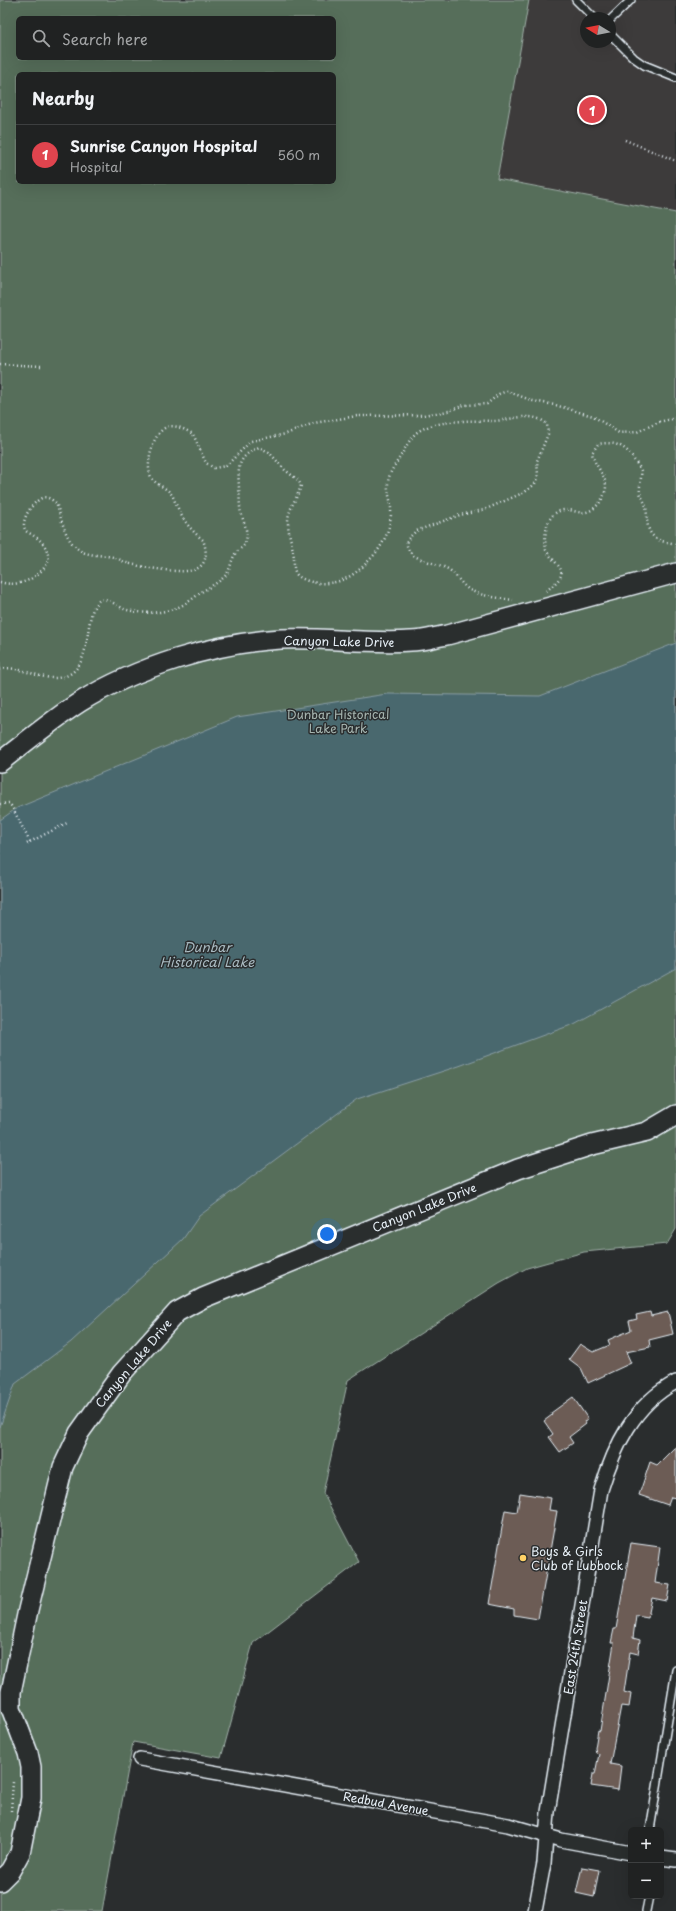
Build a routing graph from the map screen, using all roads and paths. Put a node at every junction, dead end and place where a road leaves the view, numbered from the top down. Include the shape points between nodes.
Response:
1 (576, 0) edge
2 (631, 0) edge
3 (588, 12) edge
4 (616, 14) edge
5 (616, 40) edge
6 (676, 78) edge
7 (625, 140) dead end
8 (676, 161) edge
9 (0, 364) edge
10 (41, 366) dead end
11 (676, 418) edge
12 (676, 544) edge
13 (676, 573) edge
14 (0, 582) edge
15 (544, 592) dead end
16 (516, 600) dead end
17 (0, 669) edge
18 (0, 762) edge
19 (0, 804) edge
20 (68, 823) dead end
21 (30, 842) junction
22 (25, 845) dead end
23 (676, 1115) edge
24 (676, 1382) edge
25 (676, 1670) edge
26 (140, 1759) dead end
27 (650, 1827) edge
28 (546, 1835) junction
29 (628, 1851) edge
30 (664, 1858) edge
31 (676, 1860) edge
32 (0, 1881) edge
33 (648, 1899) edge
34 (535, 1911) edge
35 (646, 1911) edge

1 - 3 lane
2 - 4 lane
5 - 6 lane via 644,65
7 - 8 path
9 - 10 path
11 - 14 path via 637,432 619,433 593,416 533,401 507,391 487,404 464,405 443,412 423,415 357,416 314,423 286,434 251,441 226,466 214,468 206,463 193,434 174,426 166,427 150,451 150,474 152,480 172,495 184,522 203,540 206,556 199,567 191,571 166,570 83,553 65,531 56,503 44,497 26,514 25,526 26,531 44,544 49,561 38,575 23,583
12 - 15 path via 664,542 649,531 646,508 640,493 641,471 632,456 618,444 598,444 592,454 593,460 605,477 604,494 600,502 586,512 564,510 550,520 545,531 546,550 560,566 561,576 558,582
13 - 18 street, Canyon Lake Drive via 447,635 412,641 279,639 181,656 127,678 80,702
16 - 17 path via 468,588 452,571 420,558 412,553 406,544 416,532 484,510 524,492 535,484 538,474 537,461 548,434 547,424 542,419 527,416 505,421 473,420 440,424 416,433 388,478 390,522 380,548 355,573 343,581 334,583 309,581 298,576 294,569 288,521 301,485 269,452 259,447 245,455 240,462 240,508 247,534 226,575 185,604 157,612 129,610 105,600 96,603 79,666 66,676 52,679 17,668
19 - 21 path via 9,802
20 - 21 path
21 - 22 path
23 - 32 street, Canyon Lake Drive via 647,1132 592,1145 518,1169 203,1298 177,1312 153,1337 122,1373 78,1432 63,1467 11,1692 11,1708 31,1767 31,1798 20,1853 10,1871
24 - 28 street, East 24th Street via 638,1412 614,1450 601,1490
25 - 27 lane
26 - 28 street, Redbud Avenue via 508,1825
28 - 29 street, Redbud Avenue
28 - 34 street, East 24th Street
30 - 31 street
33 - 35 lane

